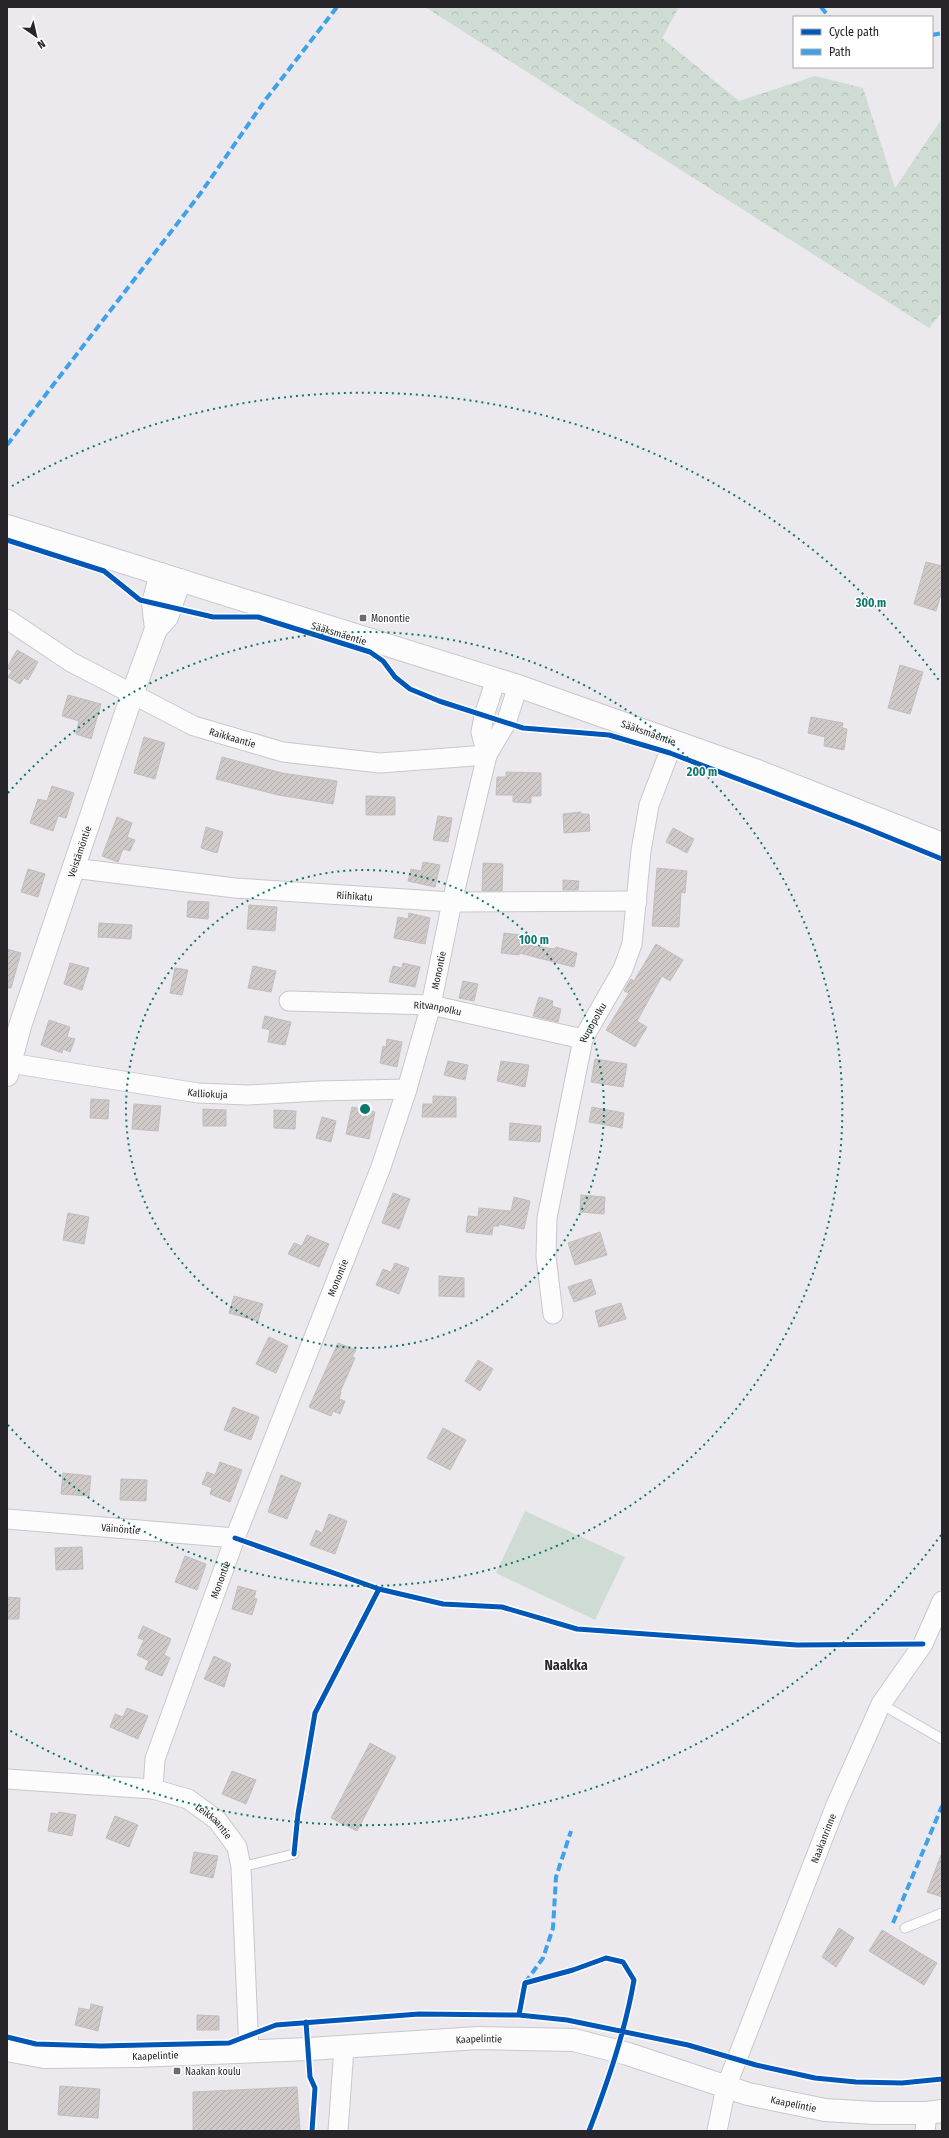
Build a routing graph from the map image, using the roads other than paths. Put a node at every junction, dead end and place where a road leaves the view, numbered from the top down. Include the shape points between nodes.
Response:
1 (7, 526) edge
2 (170, 577) junction
3 (7, 619) edge
4 (496, 679) junction
5 (518, 686) junction
6 (132, 695) junction
7 (674, 740) junction
8 (487, 756) junction
9 (942, 844) edge
10 (73, 868) junction
11 (636, 900) junction
12 (452, 902) junction
13 (289, 1001) dead end
14 (431, 1005) junction
15 (583, 1038) junction
16 (9, 1069) edge
17 (407, 1089) junction
18 (552, 1314) dead end
19 (7, 1519) edge
20 (235, 1538) junction
21 (942, 1601) edge
22 (881, 1704) junction
23 (942, 1739) edge
24 (7, 1779) edge
25 (153, 1789) junction
26 (294, 1854) dead end
27 (241, 1867) junction
28 (942, 1913) edge
29 (904, 1928) dead end
30 (344, 2048) junction
31 (7, 2050) edge
32 (249, 2052) junction
33 (726, 2087) junction
34 (931, 2118) edge
35 (338, 2131) edge
36 (717, 2131) edge

1 - 2 street, Sääksmäentie
2 - 4 street, Sääksmäentie
2 - 6 street, Veistämöntie via 167,617 156,629
3 - 6 street, Raikkaantie via 71,662
4 - 5 street, Sääksmäentie
4 - 8 street, Monontie via 481,732
5 - 7 street, Sääksmäentie
5 - 8 street, Monontie via 506,723
6 - 8 street, Raikkaantie via 194,726 283,752 380,763
6 - 10 street, Veistämöntie
7 - 9 street, Sääksmäentie
7 - 11 street, Runopolku via 650,805 641,851
8 - 12 street, Monontie
10 - 12 street, Riihikatu via 235,888
10 - 16 street, Veistämöntie via 20,1026
11 - 12 street, Riihikatu
11 - 15 street, Runopolku via 632,944 623,969
12 - 14 street, Monontie
13 - 14 street, Ritvanpolku
14 - 15 street, Ritvanpolku
14 - 17 street, Monontie
15 - 18 street, Runopolku via 547,1218 546,1257
16 - 17 street, Kalliokuja via 198,1093 248,1095
17 - 20 street, Monontie via 381,1167
19 - 20 street, Väinöntie
20 - 25 street, Monontie via 155,1759
21 - 22 street, Naakanrinne via 923,1644
22 - 23 lane
22 - 33 street, Naakanrinne via 836,1804
24 - 25 street, Leikkaantie
25 - 27 street, Leikkaantie via 188,1799 217,1820 237,1847
26 - 27 lane
27 - 32 street, Leikkaantie
28 - 29 lane
30 - 32 street, Kaapelintie
30 - 33 street, Kaapelintie via 397,2042 478,2038 574,2040 628,2054
30 - 35 street
31 - 32 street, Kaapelintie via 44,2057
33 - 34 street, Kaapelintie via 825,2110
33 - 36 street, Naakanrinne

